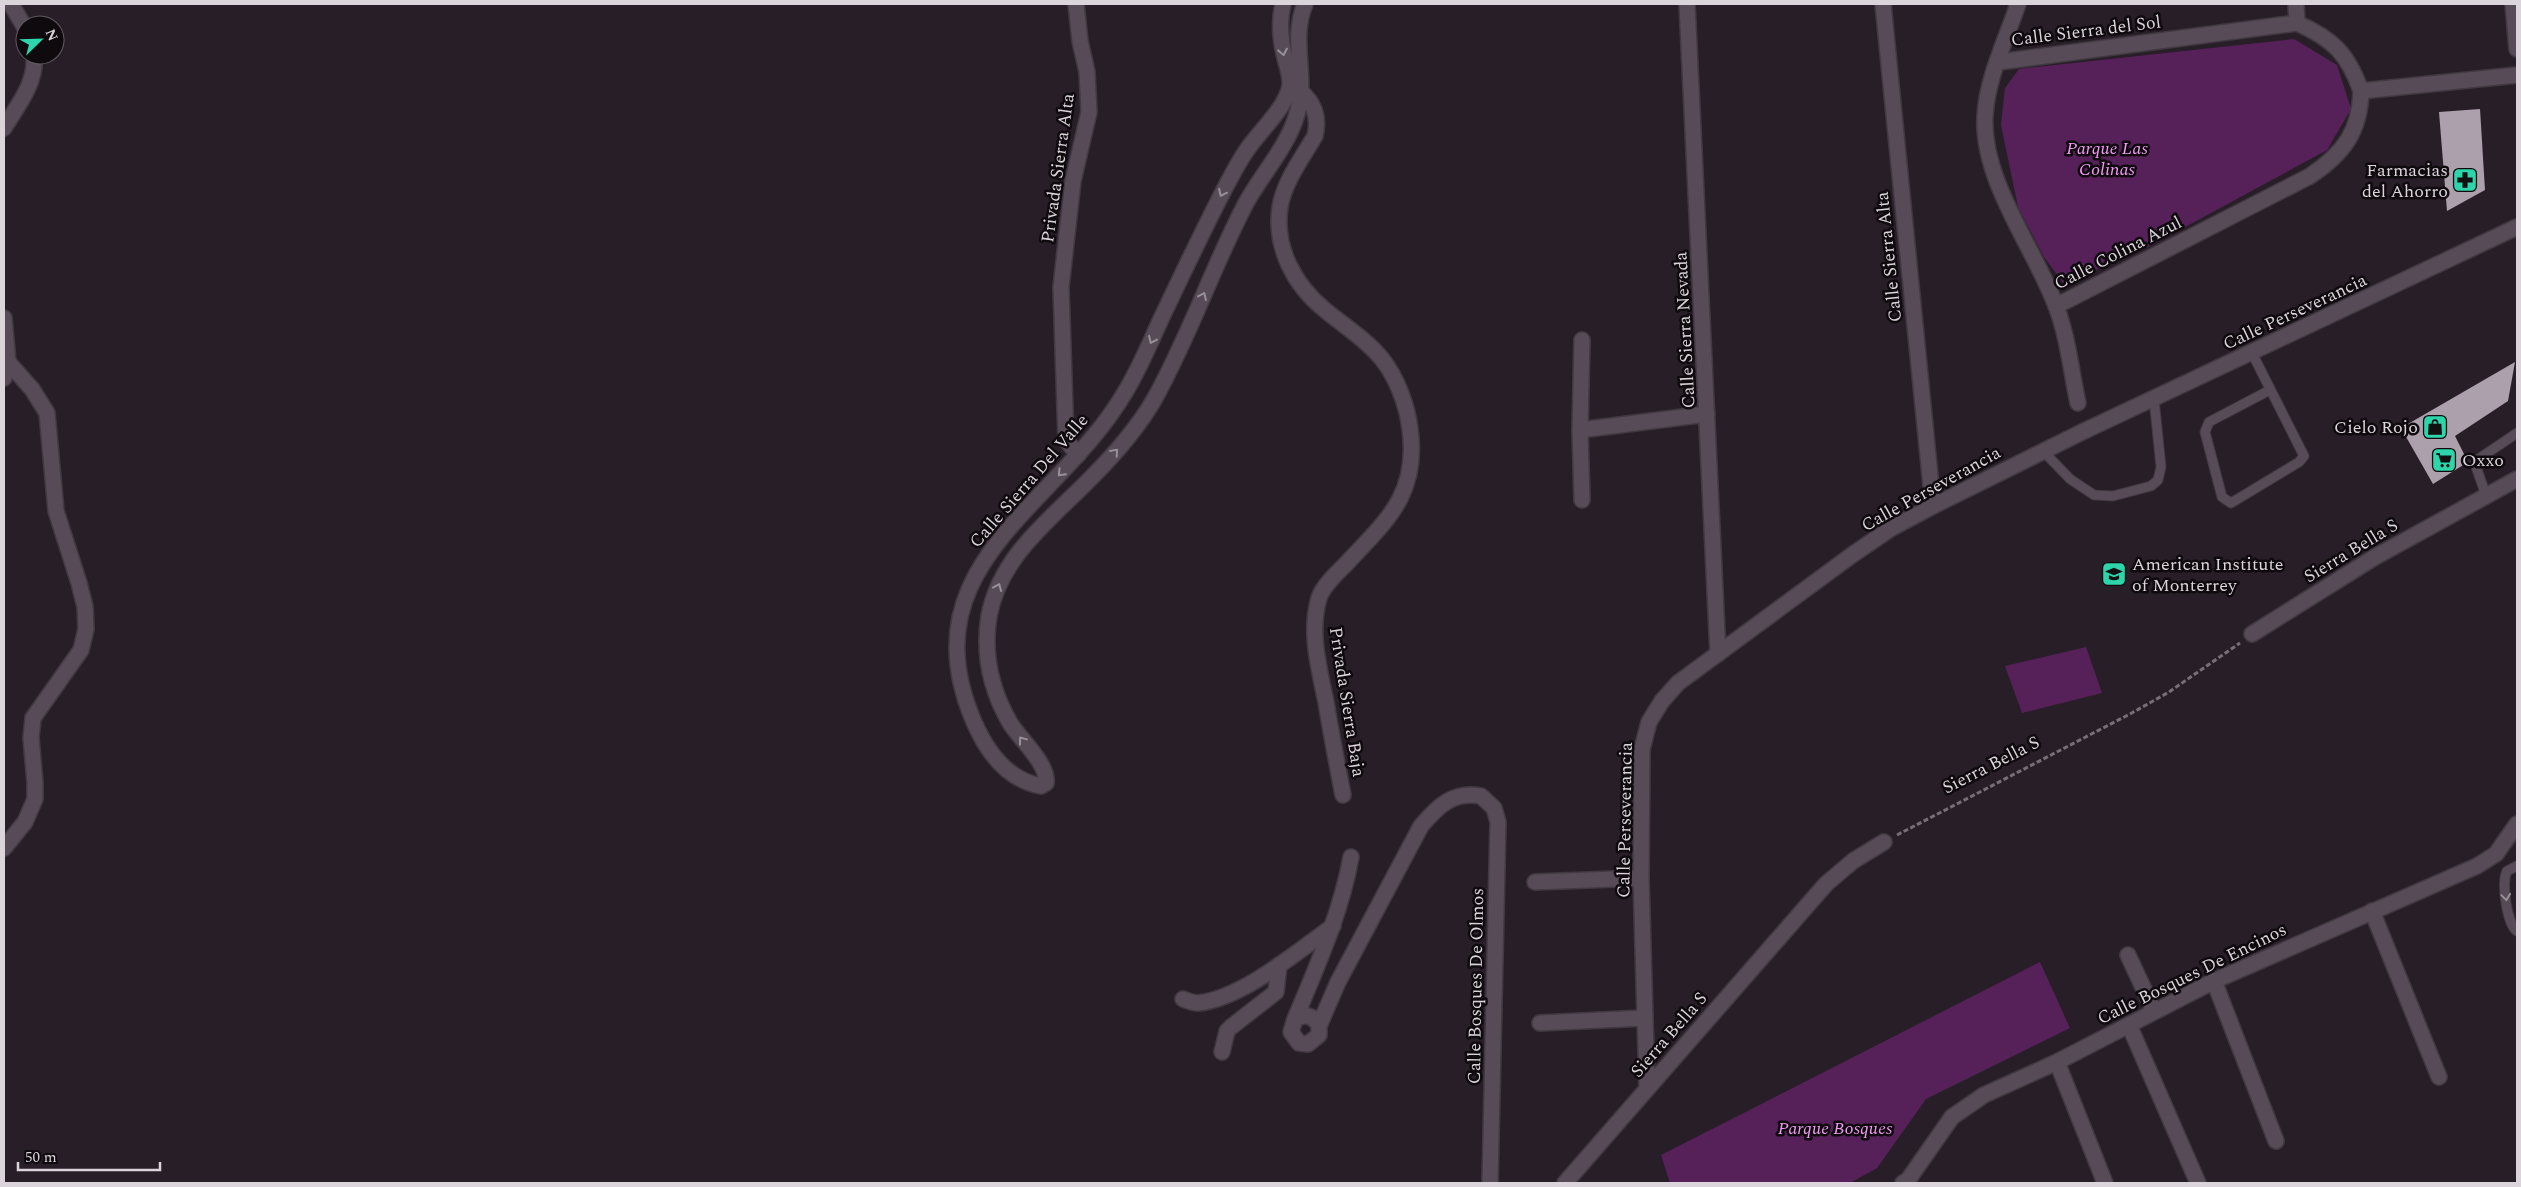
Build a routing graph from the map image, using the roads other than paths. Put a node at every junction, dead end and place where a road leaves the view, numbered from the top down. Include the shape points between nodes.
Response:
1 (11, 4) edge
2 (1076, 4) edge
3 (1282, 4) edge
4 (1305, 4) edge
5 (1687, 4) edge
6 (1882, 4) edge
7 (2018, 4) edge
8 (2296, 4) edge
9 (2513, 4) edge
10 (17, 15) edge
11 (2297, 23) junction
12 (2517, 47) edge
13 (1999, 62) junction
14 (35, 65) edge
15 (2517, 75) edge
16 (1296, 88) junction
17 (2361, 91) junction
18 (4, 128) edge
19 (2517, 227) edge
20 (2056, 306) junction
21 (4, 318) edge
22 (1582, 340) dead end
23 (2252, 353) junction
24 (8, 362) junction
25 (4, 378) edge
26 (2270, 390) junction
27 (2154, 399) junction
28 (2078, 403) dead end
29 (1708, 414) junction
30 (1580, 430) junction
31 (2517, 433) edge
32 (2042, 451) junction
33 (1078, 456) junction
34 (2517, 478) edge
35 (2486, 495) junction
36 (1582, 500) dead end
37 (1933, 506) junction
38 (2252, 634) road end
39 (1718, 654) junction
40 (1343, 795) dead end
41 (2517, 824) edge
42 (1884, 842) road end
43 (4, 848) edge
44 (1351, 857) dead end
45 (2517, 866) edge
46 (1641, 878) junction
47 (1535, 882) dead end
48 (2372, 910) junction
49 (1332, 926) junction
50 (2517, 932) edge
51 (2128, 955) dead end
52 (1279, 964) junction
53 (2214, 981) junction
54 (1183, 999) dead end
55 (2154, 1011) junction
56 (1644, 1018) junction
57 (1296, 1019) junction
58 (1540, 1023) dead end
59 (2129, 1025) junction
60 (1319, 1026) junction
61 (1222, 1052) dead end
62 (2057, 1062) junction
63 (2439, 1077) dead end
64 (1648, 1087) junction
65 (2276, 1141) dead end
66 (1907, 1182) edge
67 (1490, 1183) edge
68 (1565, 1183) edge
69 (2105, 1183) edge
70 (2198, 1183) edge

1 - 10 street
2 - 33 street, Privada Sierra Alta via 1087,72 1089,112 1072,188 1061,287 1066,440
3 -> 16 street, Calle Sierra Del Valle via 1281,37
4 - 16 street, Calle Sierra Del Valle via 1300,16
5 - 29 street, Calle Sierra Nevada
6 - 37 street, Calle Sierra Alta
7 - 13 street, Calle Colina Azul
8 - 11 street
9 - 12 street
11 - 13 street, Calle Sierra del Sol
11 - 17 street, Calle Colina Azul via 2329,40 2344,55
13 - 20 street, Calle Colina Azul via 1985,117 1987,141 1996,177 2009,209
14 - 18 street via 28,88
15 - 17 street
16 -> 33 street, Calle Sierra Del Valle via 1286,96 1248,148 1225,187 1125,394
33 -> 16 street, Calle Sierra Del Valle via 995,544 965,596 958,621 960,680 981,738 1003,766 1026,782 1041,786 1047,781 1044,770 1011,725 991,674 986,638 995,595 1016,556 1116,451 1155,397 1246,204 1294,123
16 - 40 street, Privada Sierra Baja via 1313,105 1316,128 1280,207 1281,242 1285,255 1300,284 1311,297 1361,338 1382,360 1401,395 1410,427 1412,450 1410,476 1400,501 1320,594 1316,610 1315,646
17 - 20 street, Calle Colina Azul via 2357,124 2337,155 2324,167
19 - 23 street, Calle Perseverancia
20 - 28 street
21 - 24 street
22 - 30 street
23 - 26 lane
23 - 27 street, Calle Perseverancia
24 - 25 street
24 - 43 street via 32,389 47,413 56,511 79,583 86,629 81,650 33,718 35,798 25,822
26 - 26 lane via 2304,459 2231,503 2222,497 2206,427 2209,422
27 - 32 street, Calle Perseverancia
27 - 32 lane via 2161,466 2155,484 2113,496 2094,495 2075,483
29 - 30 street
29 - 39 street, Calle Sierra Nevada
30 - 36 street
31 - 35 lane via 2477,460 2475,464
32 - 37 street, Calle Perseverancia
34 - 35 street, Sierra Bella S
35 - 38 street, Sierra Bella S via 2375,557
37 - 39 street, Calle Perseverancia via 1890,529 1852,555
39 - 46 street, Calle Perseverancia via 1678,683 1649,722 1642,748
41 - 48 street, Calle Bosques De Encinos via 2496,854 2487,860
42 - 64 street, Sierra Bella S via 1853,861 1826,884
44 - 49 street
45 -> 50 lane via 2507,871 2504,880 2510,924
46 - 47 street
46 - 56 street, Calle Perseverancia
48 - 53 street, Calle Bosques De Encinos
48 - 63 street
49 - 52 street
49 - 57 street
51 - 55 street
52 - 54 street via 1225,996 1195,1003
52 - 61 street via 1276,992 1230,1027
53 - 55 street, Calle Bosques De Encinos
53 - 65 street
55 - 59 street, Calle Bosques De Encinos
56 - 58 street
56 - 64 street, Calle Perseverancia
57 - 60 street via 1304,1015 1314,1018
57 - 60 street via 1291,1032 1299,1042 1313,1042 1319,1035
59 - 62 street, Calle Bosques De Encinos
59 - 70 street
60 - 67 street, Calle Bosques De Olmos via 1338,982 1421,826 1449,800 1464,794 1481,796 1494,808 1498,822
62 - 66 street, Calle Bosques De Encinos via 1965,1106 1943,1128
62 - 69 street
64 - 68 street, Sierra Bella S

